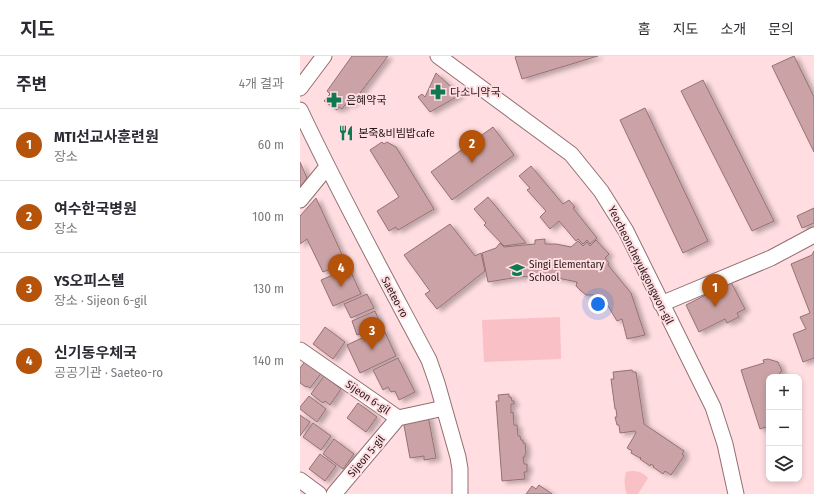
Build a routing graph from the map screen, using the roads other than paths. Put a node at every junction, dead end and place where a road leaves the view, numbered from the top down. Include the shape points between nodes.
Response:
1 (324, 56) edge
2 (441, 57) edge
3 (300, 88) edge
4 (300, 110) edge
5 (327, 167) junction
6 (300, 200) edge
7 (814, 235) edge
8 (661, 304) junction
9 (300, 350) edge
10 (444, 408) junction
11 (398, 418) junction
12 (300, 480) edge
13 (319, 494) edge
14 (334, 494) edge
15 (460, 494) edge
16 (736, 494) edge

1 - 3 street
2 - 8 street, Yeocheoncheyukgongwon-gil via 571,154 601,191 626,231
4 - 5 street, Saeteo-ro
5 - 6 street
5 - 10 street, Saeteo-ro via 429,360
7 - 8 street via 771,258
8 - 16 street, Yeocheoncheyukgongwon-gil via 713,407 725,444
9 - 11 street, Sijeon 6-gil
10 - 11 street, Sijeon 6-gil
10 - 15 street, Saeteo-ro via 458,457
11 - 14 street, Sijeon 5-gil
12 - 13 street

